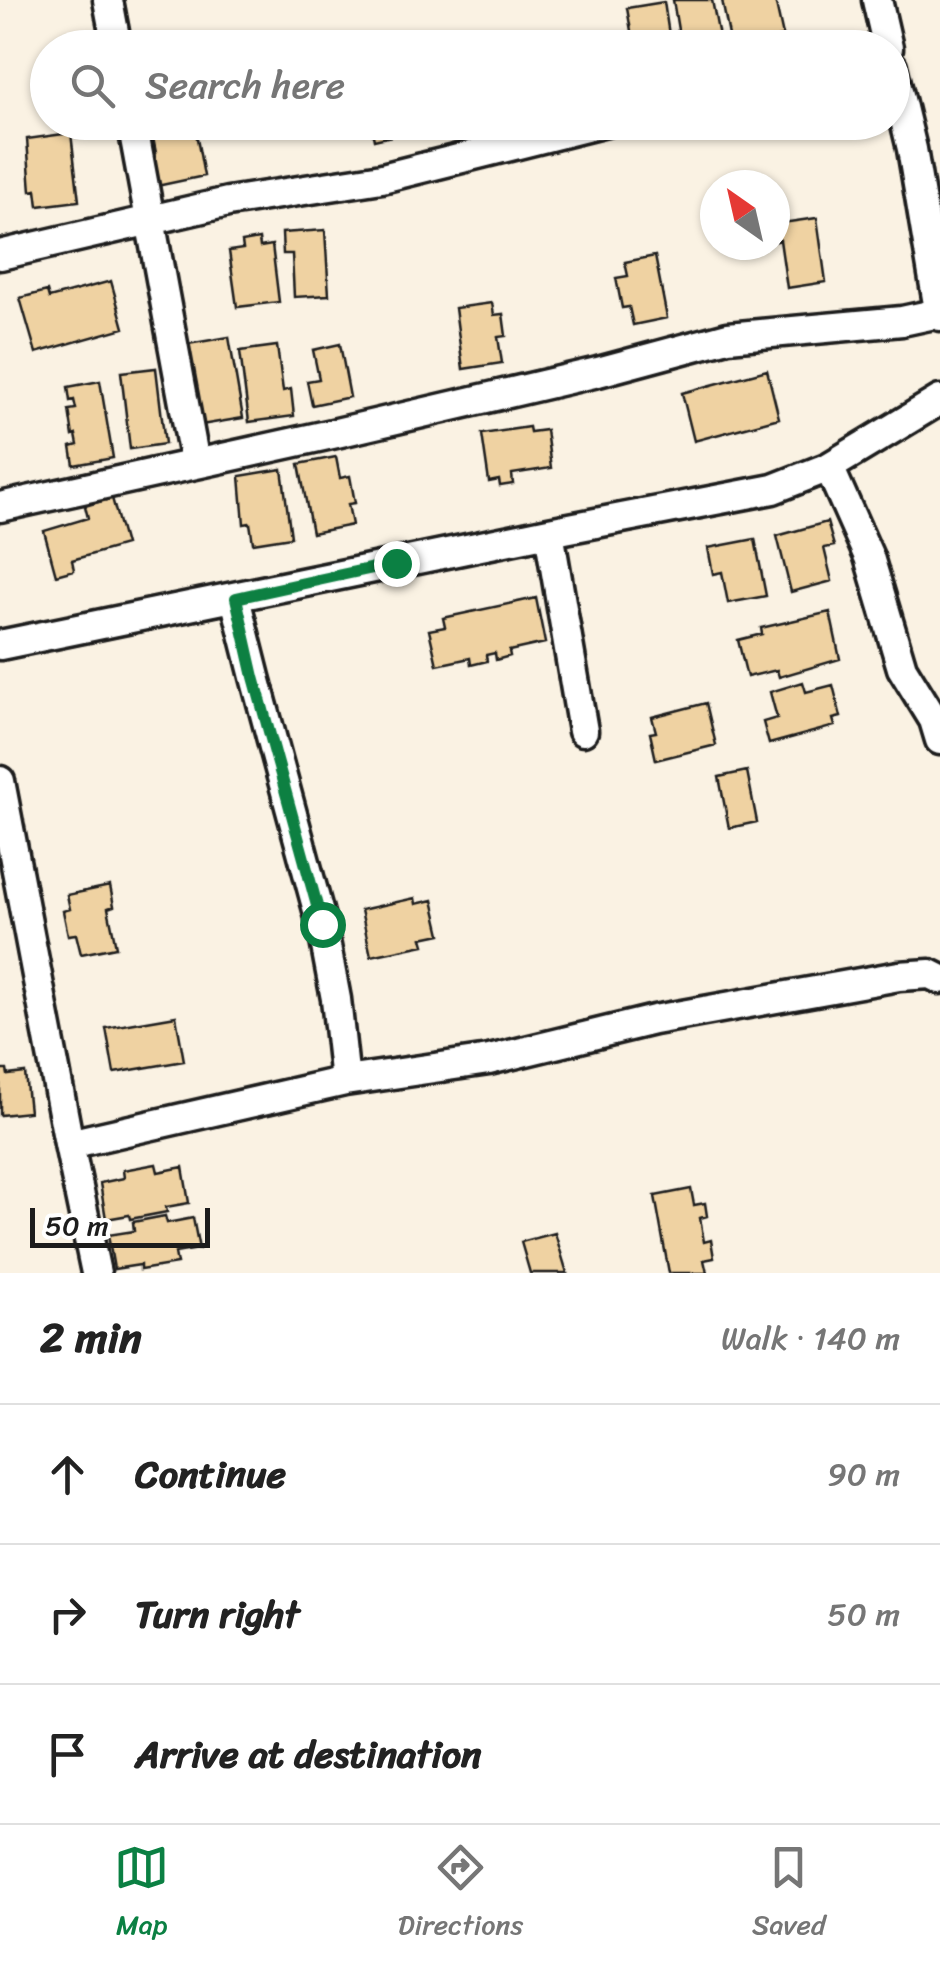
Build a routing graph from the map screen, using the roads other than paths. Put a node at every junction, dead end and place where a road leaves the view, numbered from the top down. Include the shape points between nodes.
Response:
1 (108, 0) edge
2 (877, 0) edge
3 (114, 30) edge
4 (882, 30) edge
5 (135, 140) edge
6 (534, 140) edge
7 (910, 140) edge
8 (148, 221) junction
9 (0, 255) edge
10 (940, 315) edge
11 (940, 400) edge
12 (195, 463) junction
13 (829, 467) junction
14 (0, 507) edge
15 (549, 532) junction
16 (236, 598) junction
17 (0, 644) edge
18 (583, 730) dead end
19 (940, 740) edge
20 (0, 781) edge
21 (940, 979) edge
22 (345, 1082) junction
23 (69, 1144) junction
24 (96, 1273) edge

1 - 3 street
2 - 4 street
5 - 8 street
6 - 8 street via 382,178
7 - 10 street
8 - 9 street
8 - 12 street
10 - 12 street via 728,337
11 - 13 street
12 - 14 street
13 - 15 street via 773,489
13 - 19 street via 869,556 902,668
15 - 16 street
15 - 18 street
16 - 17 street
16 - 22 street via 322,924
20 - 23 street
21 - 22 street via 899,976 654,1020 488,1060
22 - 23 street
23 - 24 street

